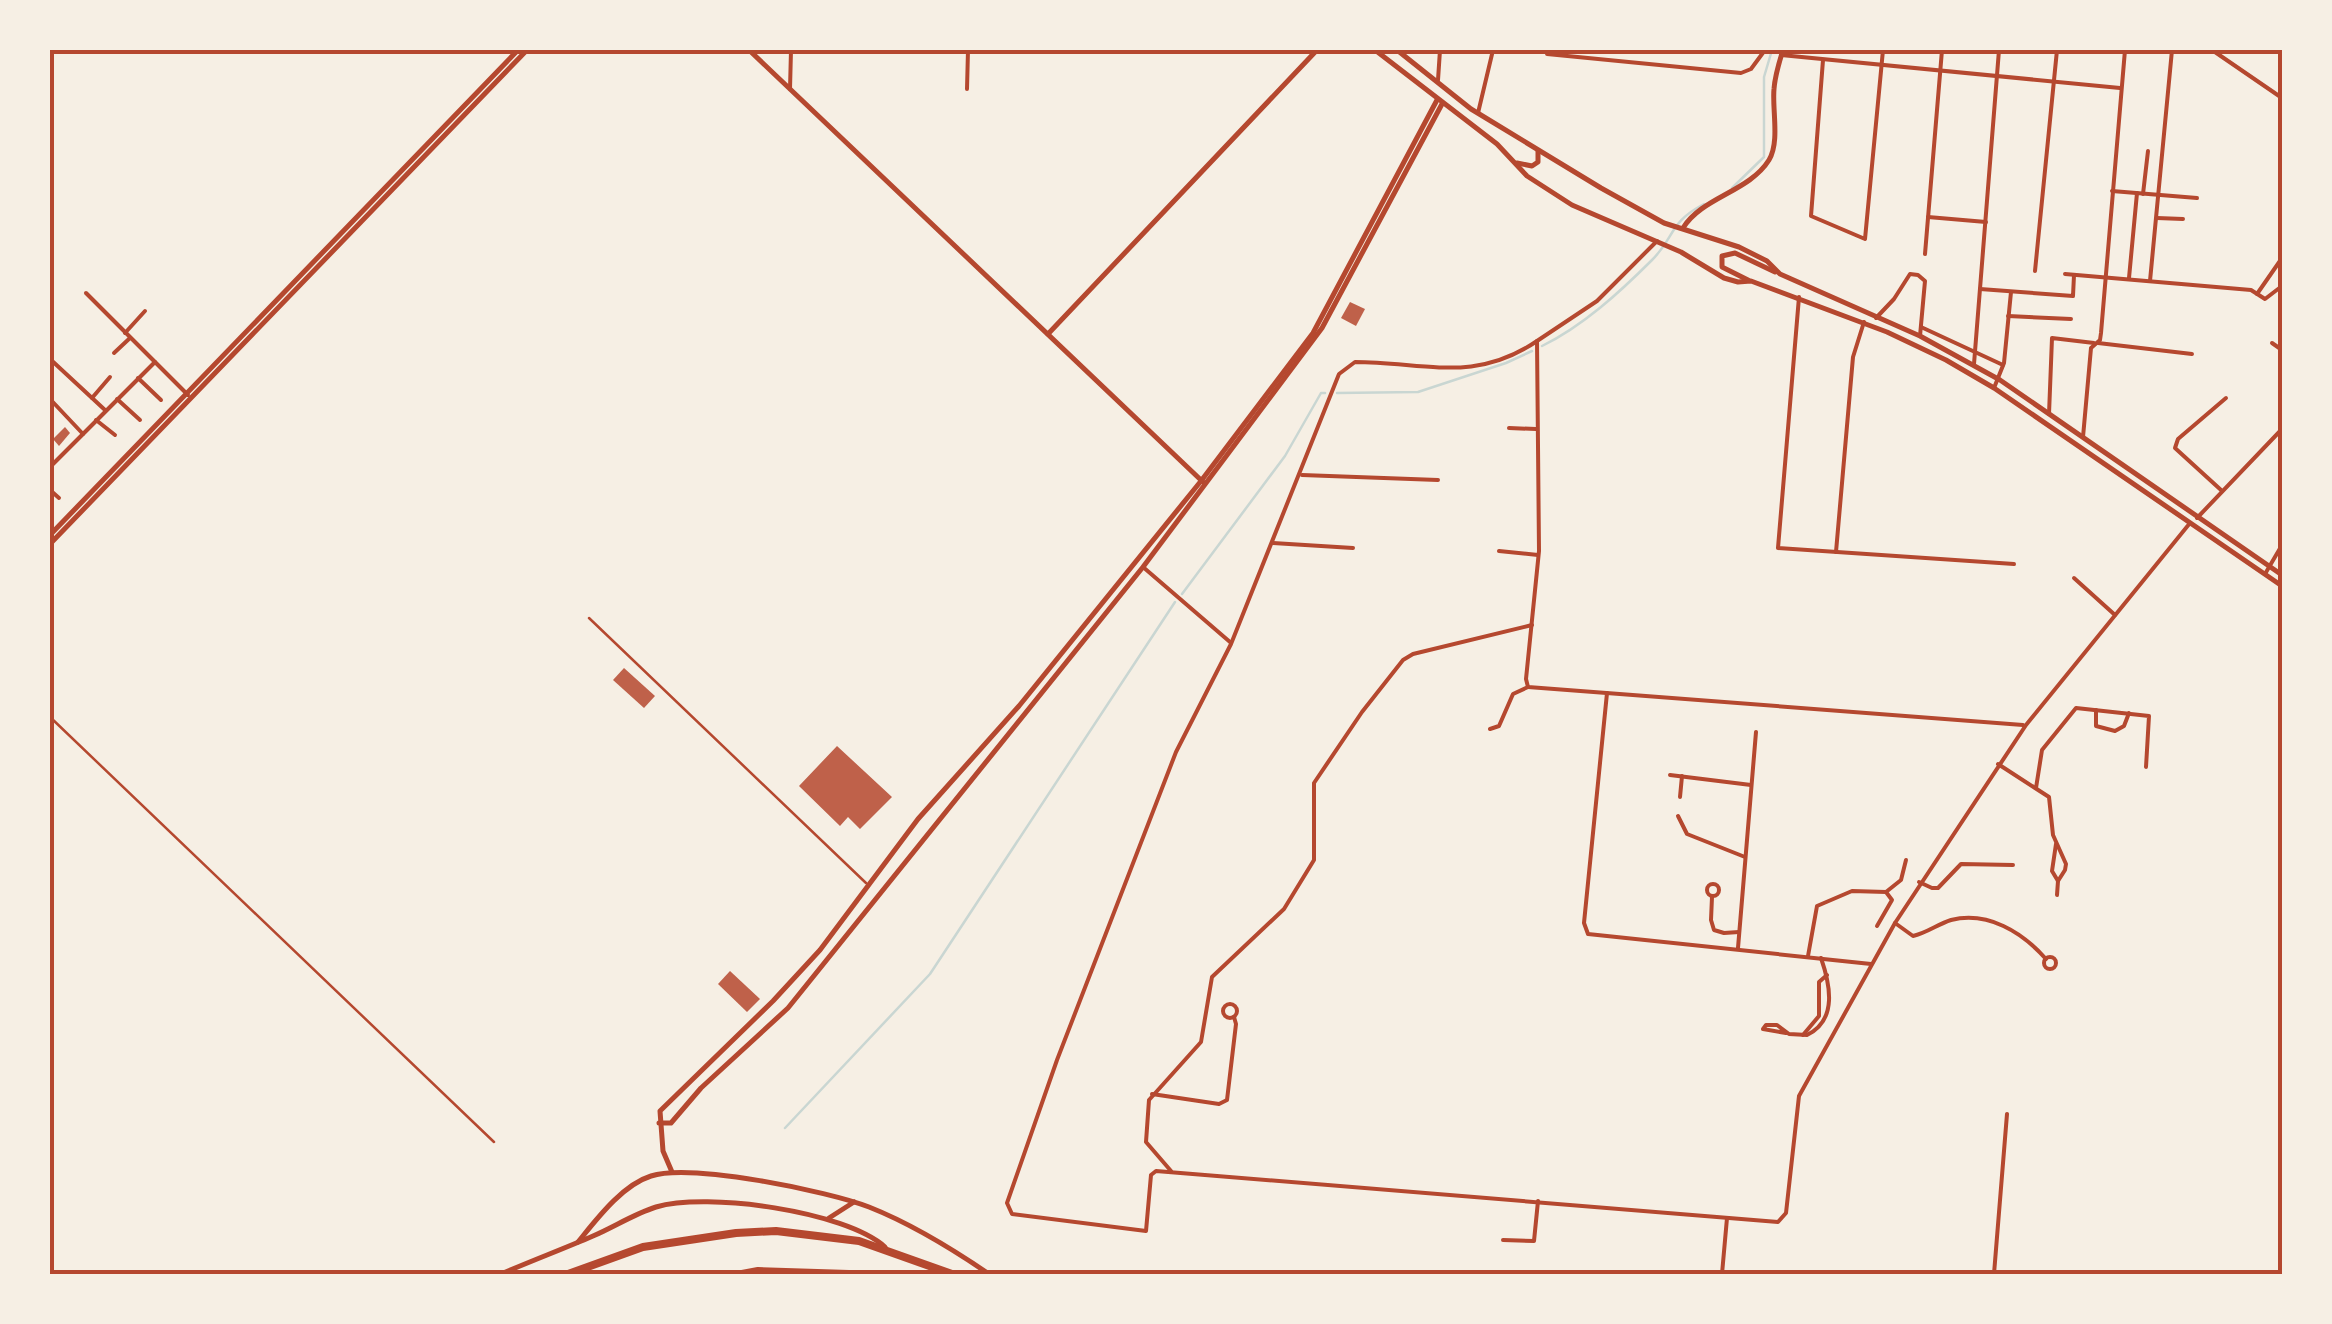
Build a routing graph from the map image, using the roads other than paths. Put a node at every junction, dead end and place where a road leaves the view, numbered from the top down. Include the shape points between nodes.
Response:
1 (518, 50) edge
2 (527, 50) edge
3 (749, 50) edge
4 (791, 50) edge
5 (968, 50) edge
6 (1317, 50) edge
7 (1375, 50) edge
8 (1397, 50) edge
9 (1440, 50) edge
10 (1493, 50) edge
11 (1765, 50) edge
12 (1883, 50) edge
13 (1942, 50) edge
14 (1999, 50) edge
15 (2057, 50) edge
16 (2124, 50) edge
17 (2172, 50) edge
18 (2212, 50) edge
19 (2231, 50) edge
20 (1782, 53) edge
21 (1548, 54) dead end
22 (1823, 60) junction
23 (2230, 62) junction
24 (1882, 65) junction
25 (1940, 70) junction
26 (1996, 77) junction
27 (1438, 82) junction
28 (2054, 82) junction
29 (2282, 83) edge
30 (2121, 88) junction
31 (790, 89) junction
32 (967, 89) dead end
33 (2281, 97) edge
34 (1440, 102) junction
35 (1478, 113) junction
36 (1537, 148) junction
37 (2148, 151) dead end
38 (1514, 162) junction
39 (2112, 191) junction
40 (2140, 193) junction
41 (2160, 195) junction
42 (2197, 198) dead end
43 (1928, 217) junction
44 (2157, 218) junction
45 (2183, 219) dead end
46 (1986, 222) junction
47 (1678, 227) junction
48 (1662, 244) junction
49 (1925, 254) dead end
50 (2282, 258) edge
51 (2035, 270) dead end
52 (1780, 274) junction
53 (2065, 274) dead end
54 (2074, 275) junction
55 (2106, 277) junction
56 (2128, 279) junction
57 (1751, 281) junction
58 (2150, 281) junction
59 (2282, 286) edge
60 (1980, 289) junction
61 (2011, 292) junction
62 (86, 293) dead end
63 (2258, 294) junction
64 (1799, 297) junction
65 (144, 311) dead end
66 (122, 316) dead end
67 (2008, 316) junction
68 (1876, 318) junction
69 (2071, 319) dead end
70 (114, 322) junction
71 (1864, 322) junction
72 (1921, 328) junction
73 (125, 332) junction
74 (1048, 334) junction
75 (1920, 336) junction
76 (130, 338) junction
77 (1537, 342) junction
78 (2096, 343) junction
79 (2272, 343) dead end
80 (2282, 350) edge
81 (1975, 352) junction
82 (114, 353) dead end
83 (2192, 354) dead end
84 (50, 359) edge
85 (155, 362) junction
86 (1974, 366) junction
87 (2003, 366) junction
88 (110, 377) dead end
89 (138, 378) junction
90 (1998, 379) junction
91 (1994, 388) junction
92 (189, 397) junction
93 (92, 398) junction
94 (117, 398) junction
95 (2226, 398) dead end
96 (50, 399) edge
97 (161, 400) dead end
98 (106, 410) junction
99 (2048, 414) junction
100 (96, 420) junction
101 (140, 420) dead end
102 (1509, 428) dead end
103 (1536, 429) junction
104 (2282, 429) edge
105 (83, 434) junction
106 (115, 436) dead end
107 (2082, 437) junction
108 (50, 468) edge
109 (1300, 474) junction
110 (1438, 480) dead end
111 (1203, 483) junction
112 (50, 490) edge
113 (2221, 490) junction
114 (59, 498) dead end
115 (2194, 520) junction
116 (50, 536) edge
117 (1272, 543) junction
118 (50, 544) edge
119 (2282, 546) edge
120 (1352, 548) dead end
121 (1498, 551) dead end
122 (1836, 552) junction
123 (1538, 556) junction
124 (2014, 564) dead end
125 (1142, 567) junction
126 (2270, 567) junction
127 (2265, 574) junction
128 (2282, 576) edge
129 (2074, 578) dead end
130 (2282, 586) edge
131 (2115, 615) junction
132 (590, 618) dead end
133 (1532, 625) junction
134 (1231, 644) junction
135 (1528, 687) junction
136 (1607, 693) junction
137 (2096, 710) junction
138 (2129, 713) junction
139 (50, 717) edge
140 (2026, 726) junction
141 (1490, 729) dead end
142 (1756, 732) dead end
143 (1998, 764) junction
144 (2146, 767) dead end
145 (1670, 774) dead end
146 (1682, 776) junction
147 (1750, 785) junction
148 (2036, 788) junction
149 (1680, 797) dead end
150 (1678, 816) dead end
151 (2056, 844) junction
152 (1745, 857) junction
153 (1906, 860) dead end
154 (2013, 865) dead end
155 (2058, 881) junction
156 (1920, 882) junction
157 (868, 885) junction
158 (1886, 892) junction
159 (2057, 896) dead end
160 (1712, 897) dead end
161 (1896, 922) junction
162 (1878, 926) dead end
163 (1739, 932) junction
164 (1738, 948) junction
165 (1808, 956) junction
166 (1821, 958) junction
167 (2046, 958) dead end
168 (1871, 964) junction
169 (1827, 974) junction
170 (1234, 1017) dead end
171 (1786, 1033) dead end
172 (1802, 1035) junction
173 (1152, 1094) junction
174 (2008, 1114) dead end
175 (659, 1122) junction
176 (493, 1142) dead end
177 (672, 1172) junction
178 (1171, 1172) junction
179 (1538, 1201) junction
180 (854, 1202) junction
181 (829, 1218) junction
182 (1728, 1218) junction
183 (1503, 1240) dead end
184 (578, 1242) junction
185 (887, 1250) junction
186 (804, 1273) edge
187 (501, 1274) edge
188 (568, 1274) edge
189 (742, 1274) edge
190 (848, 1274) edge
191 (952, 1274) edge
192 (989, 1274) edge
193 (1722, 1274) edge
194 (1994, 1274) edge

1 - 92 main road
2 - 92 main road
3 - 31 main road
4 - 31 street
5 - 32 street
6 - 74 main road
7 - 34 main road
8 - 27 main road
9 - 27 street
10 - 35 street
11 - 21 street via 1741,73
12 - 24 street
13 - 25 street
14 - 26 street
15 - 28 street
16 - 30 street
17 - 41 street
18 - 23 street
19 - 23 street
20 - 22 street
20 - 47 main road via 1770,159
22 - 24 street
22 - 24 street via 1811,216 1862,240 1868,234
23 - 33 street
24 - 25 street
25 - 26 street
25 - 43 street
26 - 28 street
26 - 46 street
27 - 35 main road
28 - 30 street
28 - 51 street
29 - 33 street
30 - 39 street
31 - 74 main road
34 - 38 main road
34 - 111 main road via 1322,328
35 - 36 main road
36 - 38 main road via 1538,162
36 - 47 main road
37 - 40 street
38 - 48 main road via 1572,205
39 - 40 street
39 - 55 street
40 - 41 street
40 - 56 street
41 - 42 street
41 - 44 street
43 - 46 street
43 - 49 street
44 - 45 street
44 - 58 street
46 - 60 street
47 - 52 main road via 1739,248
48 - 57 main road via 1724,278
48 - 77 street
50 - 63 street
52 - 57 main road via 1735,253 1722,256 1722,268
52 - 68 main road
53 - 54 street
54 - 55 street
54 - 61 street via 2073,296
55 - 56 street
55 - 78 street
56 - 58 street
57 - 64 main road
58 - 63 street
59 - 63 street via 2266,298
60 - 61 street
60 - 81 street
61 - 67 street
62 - 70 street
64 - 71 main road
64 - 122 street via 1778,544
65 - 73 street
66 - 70 street
67 - 69 street
67 - 87 street
68 - 72 street via 1914,274 1925,282
68 - 75 main road
70 - 73 street
71 - 91 main road
71 - 122 street via 1852,357
72 - 75 street
72 - 81 street
73 - 76 street
74 - 111 main road
75 - 86 main road
76 - 82 street
76 - 85 street
77 - 103 street
77 - 109 street via 1501,362 1470,368 1348,365
78 - 83 street
78 - 99 street via 2052,338
78 - 107 street
79 - 80 street
81 - 86 street
81 - 87 street
84 - 93 street
85 - 89 street
85 - 92 street
86 - 90 main road
87 - 90 street
88 - 93 street
89 - 94 street
89 - 97 street
90 - 91 street
90 - 99 main road
91 - 115 main road
92 - 116 main road
92 - 118 main road
93 - 98 street
94 - 98 street
94 - 101 street
95 - 113 street via 2175,448
96 - 105 street
98 - 100 street
99 - 107 main road
100 - 105 street
100 - 106 street
102 - 103 street
103 - 123 street
104 - 113 street
105 - 108 street
107 - 115 main road
109 - 110 street
109 - 117 street
111 - 125 main road
111 - 157 main road
112 - 114 street
113 - 115 street
115 - 126 main road
115 - 127 main road
115 - 131 street
117 - 120 street
117 - 134 street
119 - 126 street
121 - 123 street
122 - 124 street
123 - 133 street
125 - 134 street
125 - 175 main road via 788,1008 676,1118
126 - 127 street
126 - 128 main road
127 - 130 main road
129 - 131 street
131 - 140 street
132 - 157 lane
133 - 135 street
133 - 173 street via 1402,660 1314,783 1310,868 1278,914 1212,977 1201,1042
134 - 178 street via 1176,752 1044,1093 1007,1208 1012,1214 1142,1232 1151,1174
135 - 136 street
135 - 141 street via 1513,694 1499,726
136 - 140 street
136 - 164 street via 1585,929 1592,936
137 - 138 street
137 - 138 street via 2096,726 2116,731
137 - 148 street via 2074,710 2049,741
138 - 144 street via 2150,719
139 - 176 lane
140 - 143 street
142 - 147 street
143 - 148 street
143 - 156 street
145 - 146 street
146 - 147 street
146 - 149 street
147 - 152 street
148 - 151 street via 2050,800
150 - 152 street via 1687,834
151 - 155 street via 2052,871
151 - 155 street via 2066,868
152 - 163 street
153 - 158 street via 1900,880
154 - 156 street via 1961,864 1938,888
155 - 159 street
156 - 161 street
157 - 175 main road via 820,950 660,1111
158 - 162 street via 1892,900
158 - 165 street via 1852,891 1820,903
160 - 163 street via 1713,928
161 - 167 street via 1918,936 1952,920 1992,922
161 - 168 street
163 - 164 street
164 - 165 street
165 - 166 street
166 - 168 street
166 - 169 street
168 - 182 street via 1799,1096 1783,1219
169 - 172 street via 1819,982 1819,1016
169 - 172 street via 1827,1014 1814,1032
170 - 173 street via 1227,1100
171 - 172 street
173 - 178 street via 1146,1142
174 - 194 street
175 - 177 main road
177 - 180 main road via 732,1176
177 - 184 main road via 647,1176
178 - 179 street
179 - 182 street
179 - 183 street via 1534,1242
180 - 181 main road
180 - 192 main road via 918,1229
181 - 184 main road via 732,1205 658,1206
181 - 185 main road via 871,1235
182 - 193 street
184 - 187 main road
185 - 188 highway via 809,1233 736,1233 643,1247
185 - 191 highway
186 - 189 highway
186 - 190 highway

